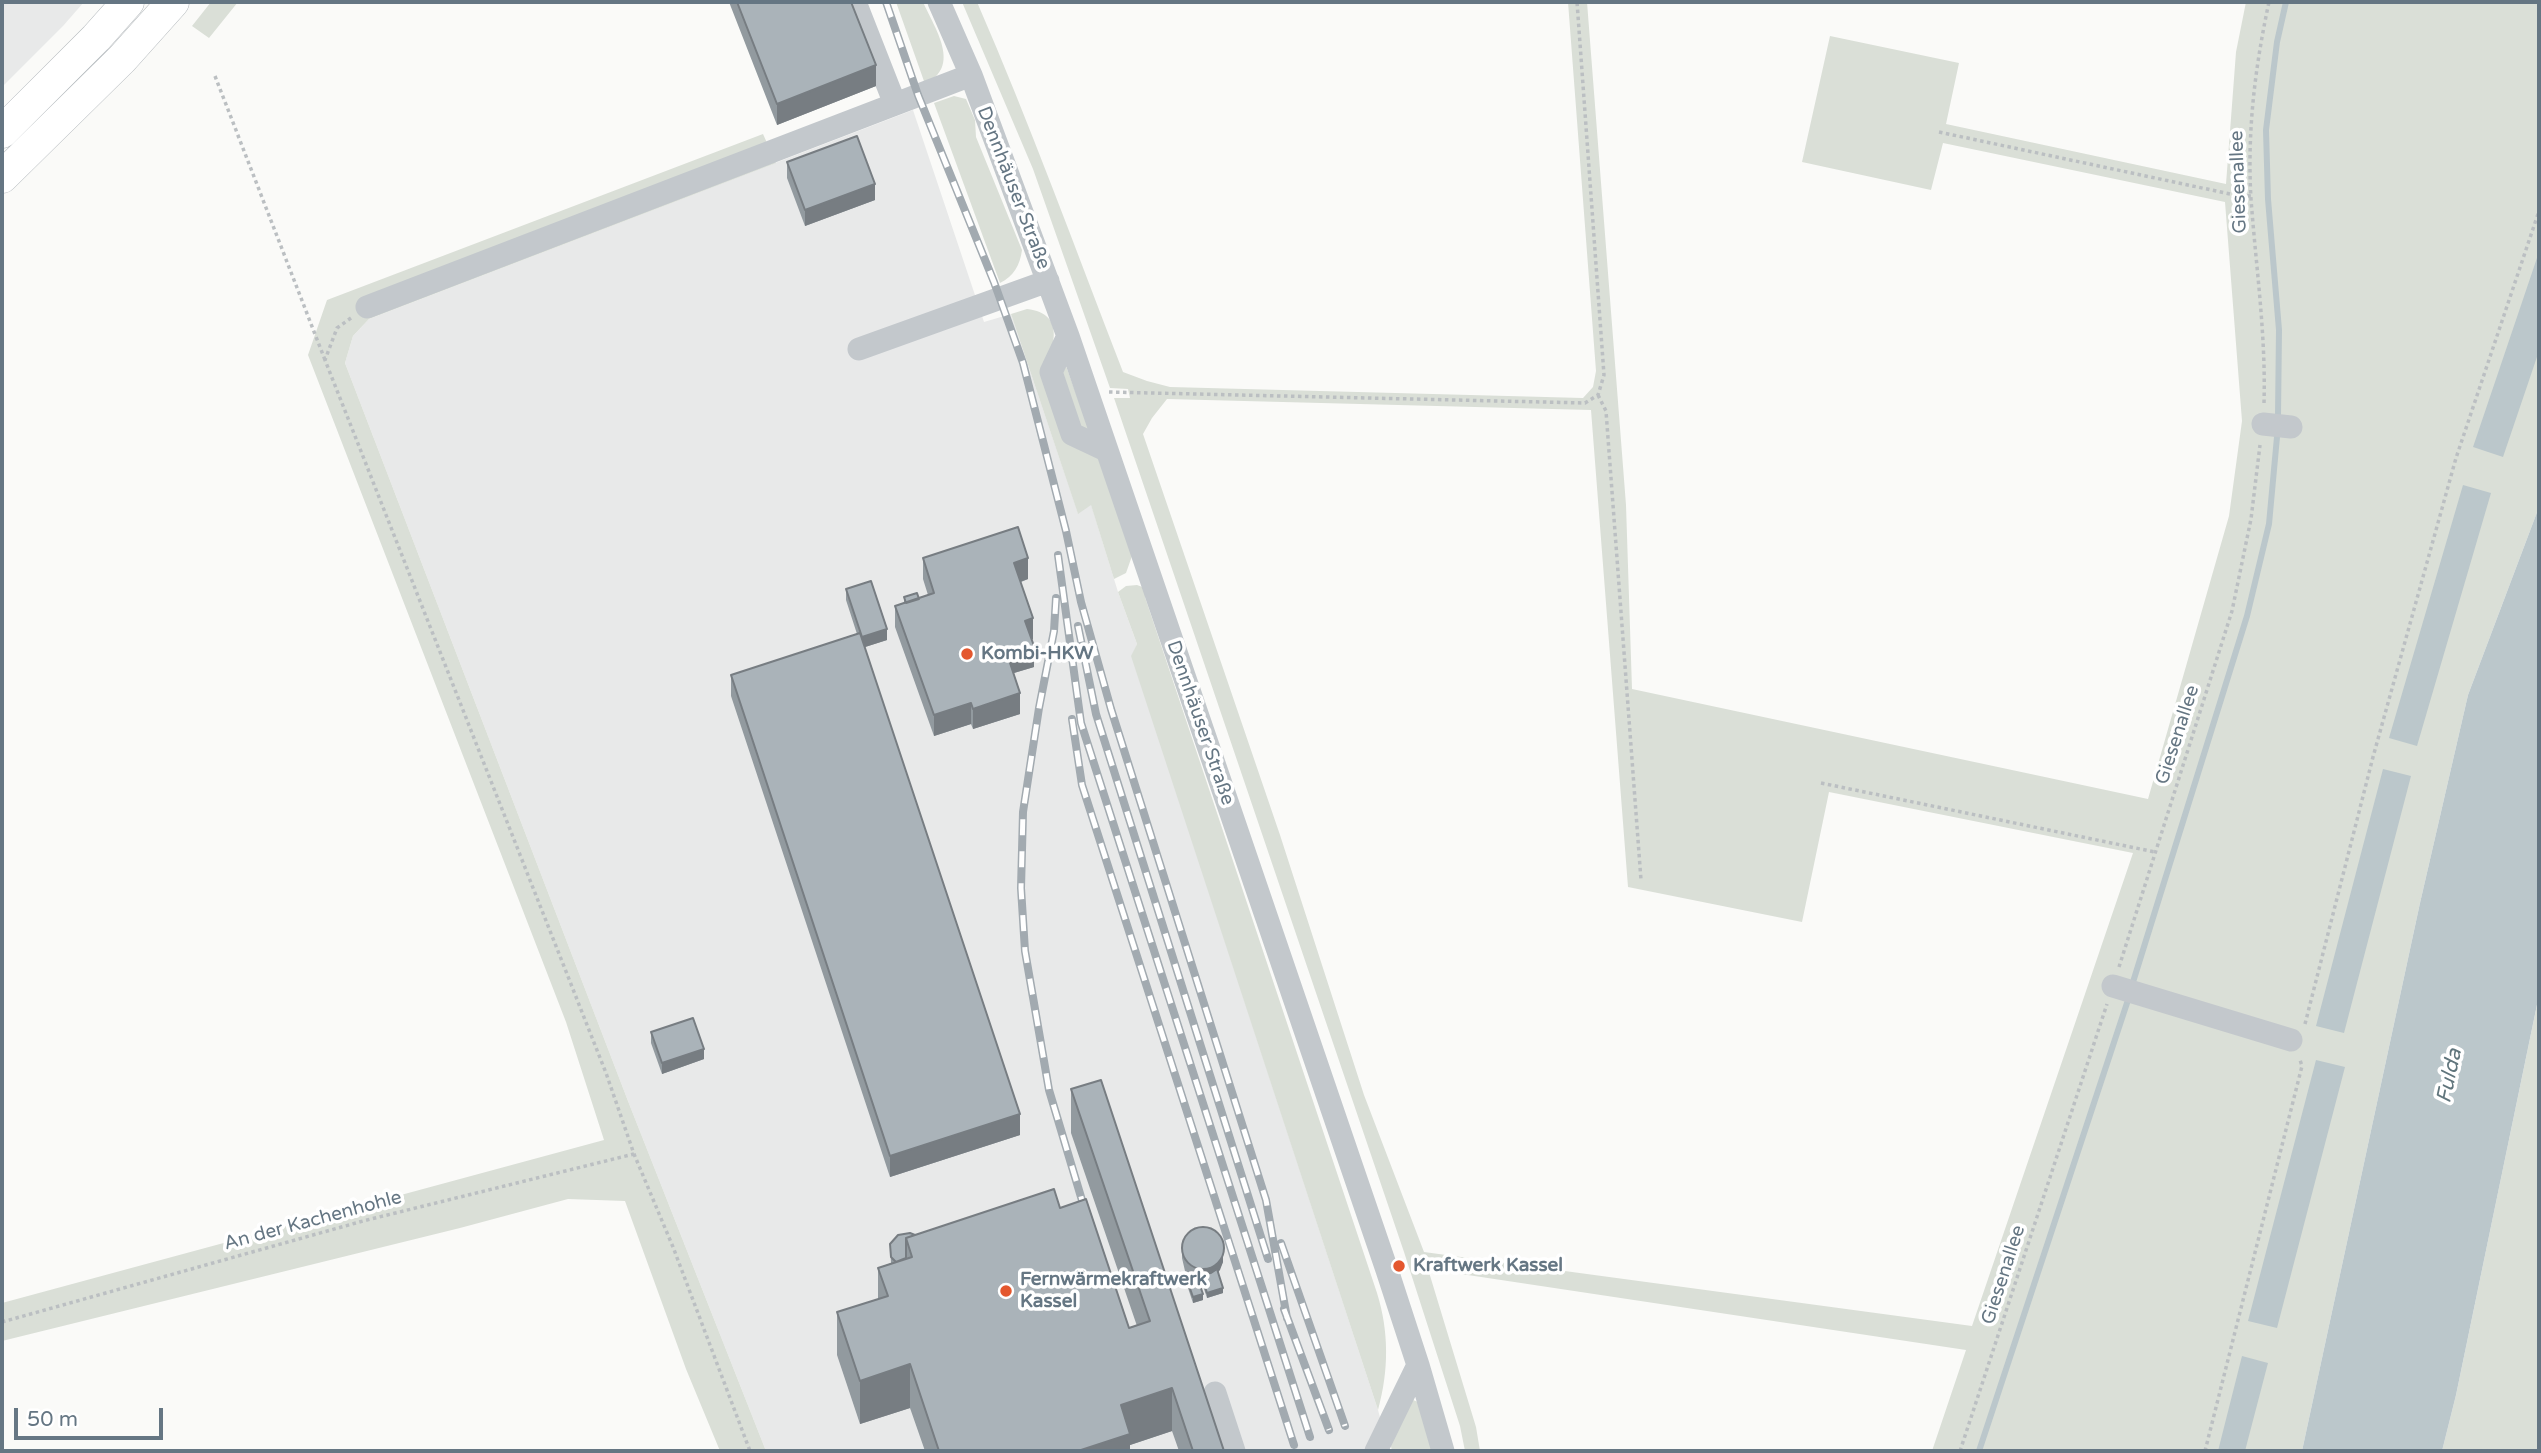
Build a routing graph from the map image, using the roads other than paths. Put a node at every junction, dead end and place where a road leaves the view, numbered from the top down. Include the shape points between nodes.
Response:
1 (128, 2) edge
2 (173, 2) edge
3 (855, 2) edge
4 (939, 2) edge
5 (971, 75) junction
6 (895, 104) junction
7 (2, 132) edge
8 (2, 177) edge
9 (1048, 281) junction
10 (367, 307) road end
11 (1068, 336) junction
12 (859, 349) dead end
13 (2263, 425) road end
14 (2291, 427) dead end
15 (1106, 450) junction
16 (2113, 986) road end
17 (2291, 1040) road end
18 (1418, 1365) junction
19 (1215, 1393) dead end
20 (1234, 1451) edge
21 (1376, 1451) edge
22 (1443, 1451) edge

1 - 7 highway
2 - 8 highway
3 - 6 street
4 - 5 street, Dennhäuser Straße
5 - 6 street
5 - 9 street, Dennhäuser Straße
6 - 10 street
9 - 11 street, Dennhäuser Straße
9 - 12 street
11 - 15 street, Dennhäuser Straße
11 - 15 street via 1051,372 1072,434
13 - 14 street
15 - 18 street, Dennhäuser Straße
16 - 17 street
18 - 21 street
18 - 22 street, Dennhäuser Straße
19 - 20 street

